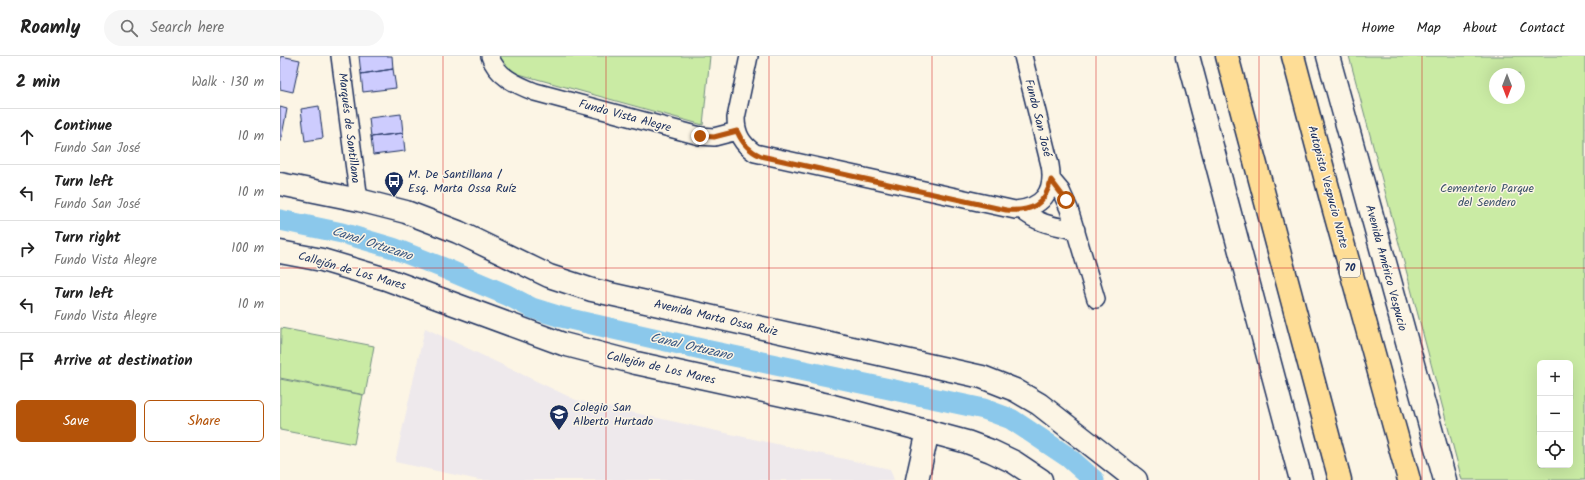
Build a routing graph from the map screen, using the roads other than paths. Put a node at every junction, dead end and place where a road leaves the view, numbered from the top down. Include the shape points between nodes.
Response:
1 (340, 56) edge
2 (490, 56) edge
3 (749, 56) edge
4 (1023, 56) edge
5 (1188, 56) edge
6 (1227, 56) edge
7 (1293, 56) edge
8 (1328, 56) edge
9 (737, 131) junction
10 (1051, 180) junction
11 (280, 184) edge
12 (359, 200) junction
13 (1022, 210) junction
14 (1076, 230) junction
15 (280, 252) edge
16 (1096, 299) dead end
17 (928, 431) junction
18 (917, 480) edge
19 (1041, 480) edge
20 (1136, 480) edge
21 (1301, 480) edge
22 (1340, 480) edge
23 (1408, 480) edge
24 (1445, 480) edge

1 - 12 street, Marqués de Santillana
2 - 9 street, Fundo Vista Alegre via 492,64 503,76 535,92 700,136 714,137
3 - 9 street via 736,118
4 - 10 street, Fundo San José via 1050,165
5 - 21 street
6 - 22 highway
7 - 23 highway, Autopista Vespucio Norte / 70
8 - 24 street, Avenida Américo Vespucio
9 - 13 street via 745,146 761,156 1006,210
10 - 13 street, Fundo San José via 1044,199 1037,205
10 - 14 street via 1066,200
11 - 12 street, Avenida Marta Ossa Ruiz
12 - 20 street, Avenida Marta Ossa Ruiz via 432,221 530,268 592,290 982,378 1015,390 1039,404
13 - 14 street via 1040,222
14 - 16 street
15 - 17 street, Callejón de Los Mares via 322,260 386,279 563,344 636,363 833,406
17 - 18 street
17 - 19 street, Callejón de Los Mares via 991,451 1014,462

